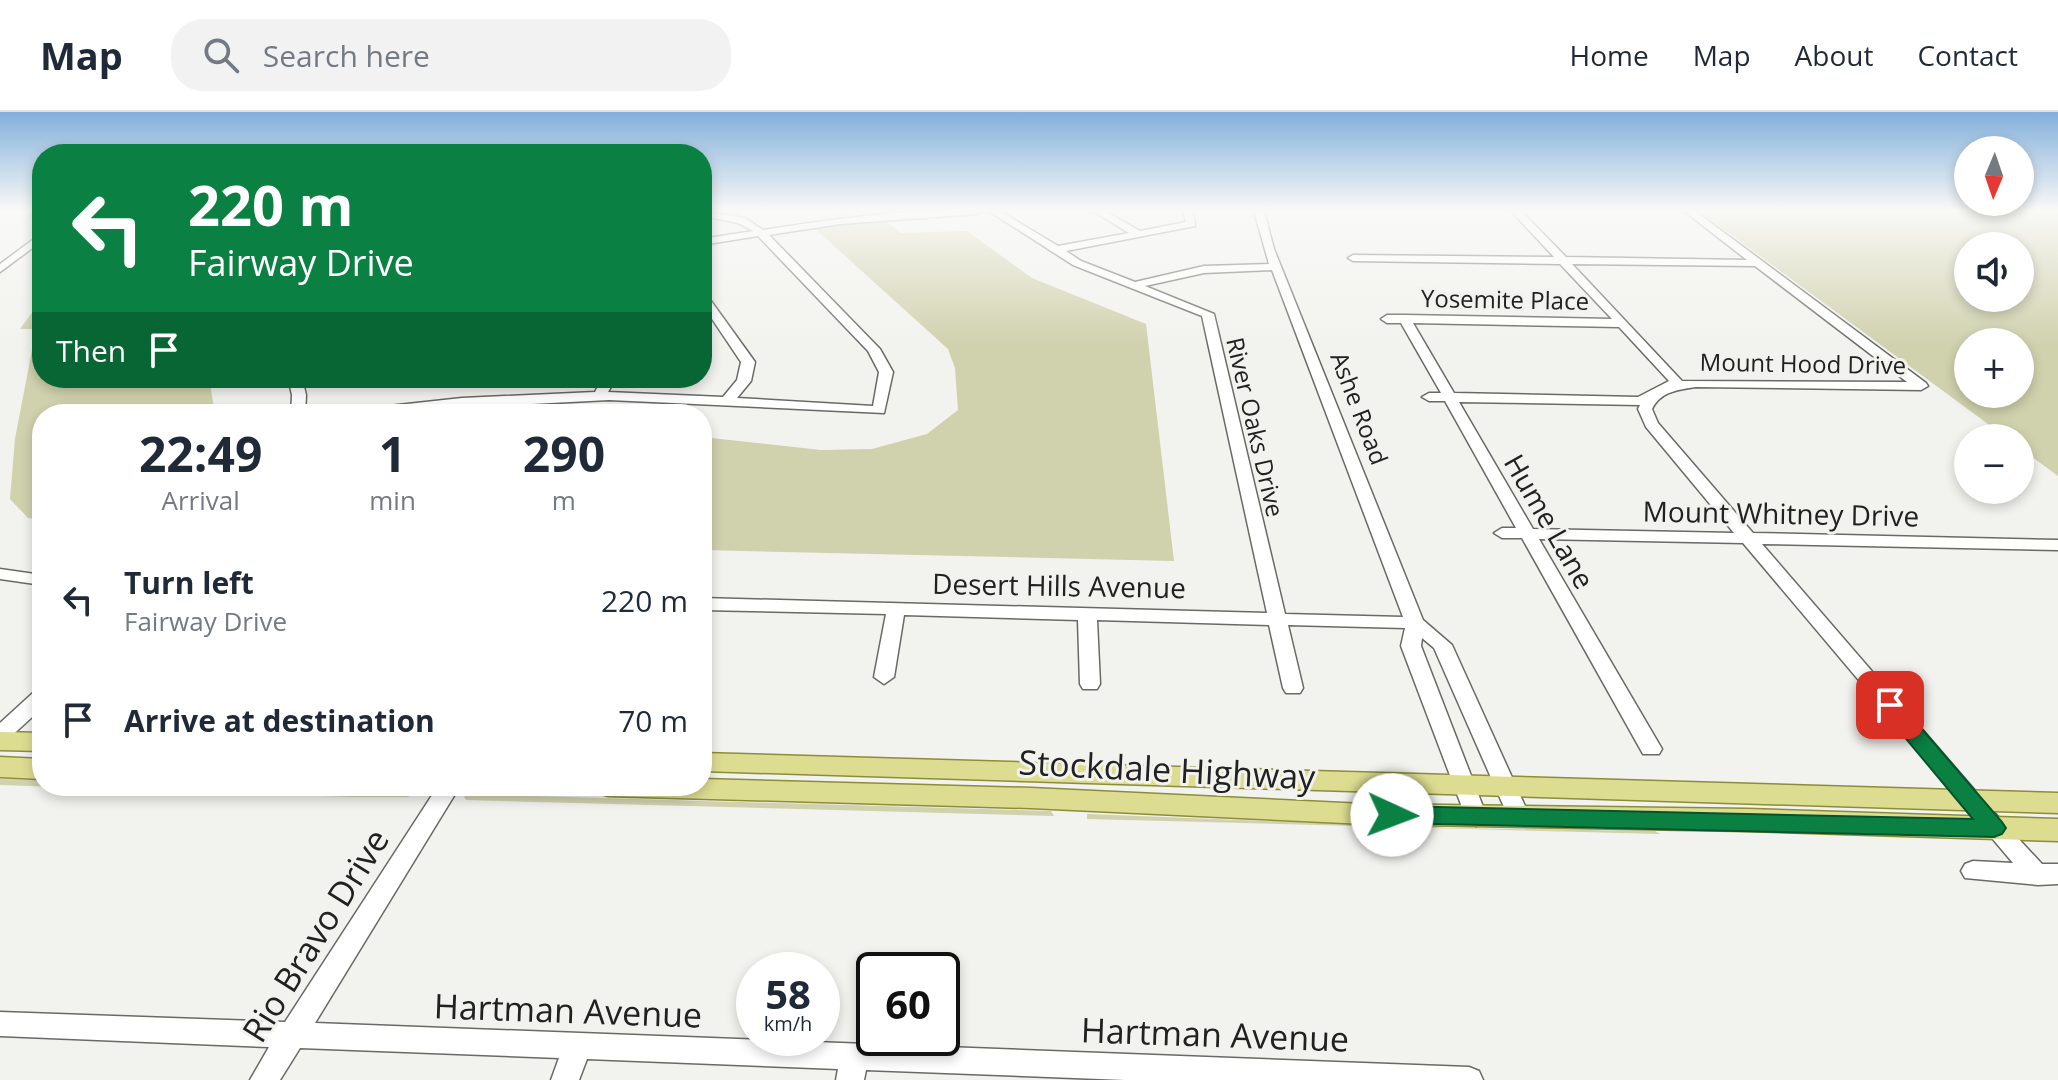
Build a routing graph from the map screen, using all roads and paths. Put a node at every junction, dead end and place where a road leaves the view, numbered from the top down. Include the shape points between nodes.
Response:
1 (15, 256) edge
2 (783, 256) edge
3 (1066, 256) edge
4 (1273, 256) edge
5 (1558, 256) edge
6 (1749, 256) edge
7 (1353, 258) dead end
8 (1563, 261) junction
9 (1758, 263) junction
10 (1278, 267) junction
11 (0, 269) edge
12 (1133, 286) junction
13 (712, 310) edge
14 (1387, 319) dead end
15 (1405, 319) junction
16 (1622, 323) junction
17 (1671, 387) junction
18 (603, 388) edge
19 (599, 396) junction
20 (1429, 397) dead end
21 (1449, 397) junction
22 (1651, 397) junction
23 (726, 402) junction
24 (440, 404) edge
25 (1502, 533) dead end
26 (1527, 534) junction
27 (1748, 539) junction
28 (2058, 545) edge
29 (1, 575) edge
30 (32, 579) edge
31 (712, 609) edge
32 (896, 609) junction
33 (1087, 614) junction
34 (1277, 619) junction
35 (1415, 623) junction
36 (884, 677) dead end
37 (1090, 684) dead end
38 (1293, 688) dead end
39 (32, 705) edge
40 (0, 735) edge
41 (0, 741) edge
42 (32, 742) edge
43 (1651, 749) dead end
44 (712, 762) edge
45 (0, 767) edge
46 (32, 769) edge
47 (1462, 784) junction
48 (1504, 785) junction
49 (712, 789) edge
50 (443, 796) edge
51 (2058, 803) edge
52 (1982, 814) junction
53 (1476, 817) junction
54 (1519, 817) junction
55 (2058, 830) edge
56 (1973, 871) dead end
57 (2048, 874) edge
58 (0, 1024) edge
59 (292, 1035) junction
60 (578, 1046) junction
61 (852, 1068) edge
62 (1135, 1074) edge
63 (1420, 1079) edge
64 (264, 1080) edge
65 (565, 1080) edge
66 (1469, 1080) edge

1 - 11 street
2 - 23 street via 878,354 886,372 879,410
3 - 12 street, River Oaks Drive
4 - 10 street, Ashe Road
5 - 8 street
6 - 9 street
7 - 8 street
8 - 9 street
8 - 16 street
9 - 17 street, Mount Hood Drive via 1921,386 1711,382
10 - 12 street via 1199,269
10 - 35 street, Ashe Road
12 - 34 street, River Oaks Drive via 1208,314
13 - 23 street via 748,362 744,381
14 - 15 street, Yosemite Place
15 - 16 street, Yosemite Place
15 - 21 street, Hume Lane
16 - 17 street via 1675,379
17 - 22 street, Mount Hood Drive
18 - 19 street
19 - 23 street
19 - 24 street
20 - 21 street, Mount Hood Drive
21 - 22 street, Mount Hood Drive
21 - 26 street, Hume Lane
22 - 27 street via 1645,409 1651,424
25 - 26 street, Mount Whitney Drive
26 - 27 street, Mount Whitney Drive
26 - 43 street, Hume Lane
27 - 28 street, Mount Whitney Drive
27 - 52 street
29 - 30 street
31 - 32 street, Desert Hills Avenue
32 - 33 street, Desert Hills Avenue
32 - 36 street
33 - 34 street, Desert Hills Avenue
33 - 37 street
34 - 35 street, Desert Hills Avenue
34 - 38 street, River Oaks Drive
35 - 47 street, Ashe Road via 1411,646
35 - 48 street, Ashe Road via 1442,645
39 - 40 street
41 - 42 main road
44 - 47 main road, Stockdale Highway
45 - 46 main road
47 - 48 main road, Stockdale Highway
47 - 53 street, Ashe Road
48 - 52 main road, Stockdale Highway
48 - 54 street, Ashe Road
49 - 53 main road, Stockdale Highway
50 - 59 street, Rio Bravo Drive
51 - 52 main road, Stockdale Highway
52 - 54 main road, Stockdale Highway
52 - 55 main road, Stockdale Highway
52 - 57 street
53 - 54 main road, Stockdale Highway
56 - 57 street
58 - 59 street, Hartman Avenue
59 - 60 street, Hartman Avenue
59 - 64 street, Rio Bravo Drive
60 - 61 street, Hartman Avenue
60 - 65 street
61 - 62 street, Hartman Avenue
62 - 63 street, Hartman Avenue
63 - 66 street, Hartman Avenue

